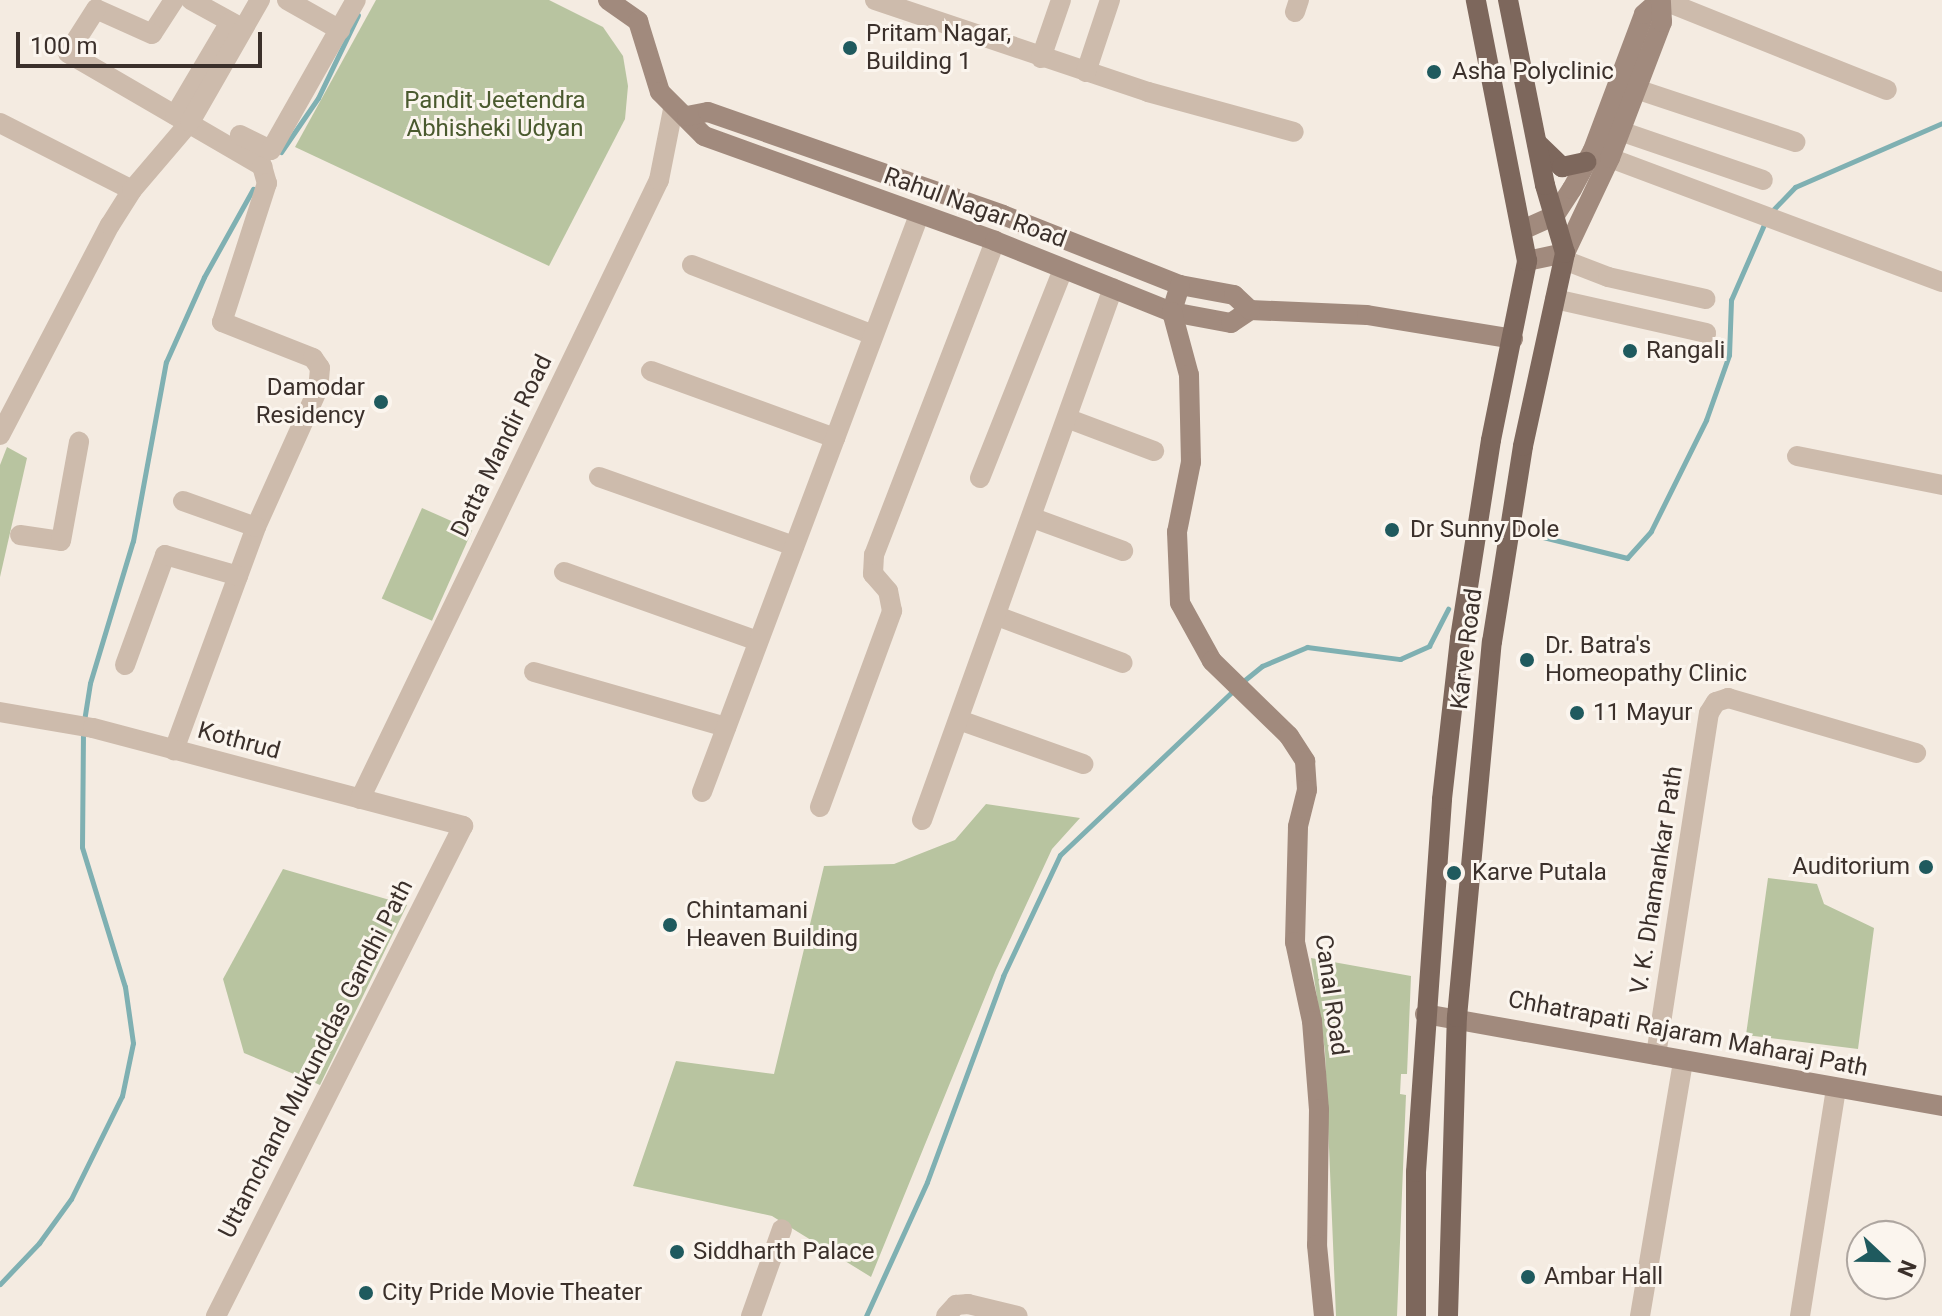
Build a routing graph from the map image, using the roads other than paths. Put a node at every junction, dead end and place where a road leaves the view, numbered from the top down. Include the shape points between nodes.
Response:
1 (174, 0) edge
2 (191, 0) edge
3 (260, 0) edge
4 (287, 0) edge
5 (356, 0) edge
6 (608, 0) edge
7 (875, 0) edge
8 (1061, 0) edge
9 (1110, 0) edge
10 (1476, 0) edge
11 (1508, 0) edge
12 (1661, 0) edge
13 (237, 25) junction
14 (340, 30) junction
15 (1041, 58) junction
16 (1086, 72) junction
17 (1636, 89) junction
18 (1887, 90) dead end
19 (680, 112) junction
20 (182, 118) junction
21 (0, 123) edge
22 (223, 125) dead end
23 (1620, 131) junction
24 (1294, 132) dead end
25 (1795, 142) dead end
26 (1537, 143) junction
27 (1610, 158) junction
28 (1586, 162) junction
29 (1763, 180) dead end
30 (132, 190) junction
31 (919, 215) junction
32 (1555, 215) junction
33 (1522, 230) junction
34 (995, 241) junction
35 (1565, 256) junction
36 (1527, 261) junction
37 (692, 265) dead end
38 (1063, 269) junction
39 (1942, 282) edge
40 (1180, 285) junction
41 (1113, 288) junction
42 (1555, 299) junction
43 (1706, 299) dead end
44 (1250, 310) junction
45 (1172, 312) junction
46 (1706, 333) dead end
47 (873, 335) junction
48 (1513, 339) junction
49 (651, 371) dead end
50 (1069, 419) junction
51 (0, 435) edge
52 (835, 438) junction
53 (79, 442) dead end
54 (1154, 451) dead end
55 (1797, 456) dead end
56 (599, 477) dead end
57 (980, 478) dead end
58 (1942, 485) edge
59 (183, 501) dead end
60 (1033, 518) junction
61 (256, 527) junction
62 (20, 535) dead end
63 (794, 546) junction
64 (1123, 551) dead end
65 (564, 572) dead end
66 (238, 576) junction
67 (997, 616) junction
68 (758, 641) junction
69 (1123, 663) dead end
70 (125, 665) dead end
71 (534, 672) dead end
72 (0, 712) edge
73 (959, 720) junction
74 (726, 727) junction
75 (174, 750) junction
76 (1916, 753) dead end
77 (1083, 764) dead end
78 (702, 792) dead end
79 (360, 799) junction
80 (820, 807) dead end
81 (922, 820) dead end
82 (463, 826) joint
83 (1425, 1014) junction
84 (1457, 1017) junction
85 (1656, 1055) junction
86 (1683, 1061) junction
87 (1836, 1089) junction
88 (1942, 1106) edge
89 (782, 1229) dead end
90 (216, 1316) edge
91 (751, 1316) edge
92 (946, 1316) edge
93 (1018, 1316) edge
94 (1324, 1316) edge
95 (1416, 1316) edge
96 (1448, 1316) edge
97 (1640, 1316) edge
98 (1800, 1316) edge

1 - 20 street via 152,34 96,9 68,53
2 - 13 street
3 - 13 street
4 - 14 street
5 - 14 street
6 - 19 street via 638,21 652,75
7 - 15 street
8 - 15 street
9 - 16 street
10 - 33 main road, Karve Road
11 - 26 main road, Karve Road
12 - 17 street via 1662,22
12 - 18 street
12 - 28 street via 1644,14
13 - 20 street
14 - 22 street via 271,150
15 - 16 street
16 - 24 street
17 - 23 street
17 - 25 street
19 - 31 street, Rahul Nagar Road via 704,136
19 - 40 street, Rahul Nagar Road via 723,117 1003,215
19 - 79 street, Datta Mandir Road via 659,180
20 - 30 street
20 - 61 street via 254,159 267,183 222,322 313,358 320,368 318,389
21 - 30 street
23 - 27 street
23 - 29 street
26 - 28 main road via 1562,167
26 - 32 main road, Karve Road
27 - 35 street
27 - 39 street
28 - 32 street
30 - 51 street
31 - 34 street, Rahul Nagar Road
31 - 47 street
32 - 33 street
32 - 35 main road, Karve Road
33 - 36 main road, Karve Road
34 - 38 street, Rahul Nagar Road
34 - 80 street via 874,555 873,574 888,591 892,611
35 - 36 street
35 - 42 main road, Karve Road
35 - 43 street via 1608,277
36 - 48 main road, Karve Road
37 - 47 street
38 - 41 street, Rahul Nagar Road
38 - 57 street
40 - 44 street, Rahul Nagar Road via 1234,295
40 - 45 street
41 - 45 street, Rahul Nagar Road
41 - 50 street
42 - 46 street
42 - 84 main road, Karve Road via 1523,446 1492,642
44 - 45 street, Rahul Nagar Road via 1231,323
44 - 48 street, Rahul Nagar Road via 1367,315
45 - 94 street, Canal Road via 1189,375 1191,462 1177,532 1180,603 1193,634 1289,736 1305,761 1295,942 1312,1021 1319,1109 1317,1245
47 - 52 street
48 - 83 main road, Karve Road via 1460,638
49 - 52 street
50 - 54 street
50 - 60 street
52 - 63 street
53 - 62 street via 61,541
55 - 58 street
56 - 63 street
59 - 61 street
60 - 64 street
60 - 67 street
61 - 66 street
63 - 68 street
65 - 68 street
66 - 70 street via 165,555
66 - 75 street
67 - 69 street
67 - 73 street
68 - 74 street
71 - 74 street
72 - 75 street, Kothrud via 93,728
73 - 77 street
73 - 81 street
74 - 78 street
75 - 79 street, Kothrud
76 - 85 street, V. K. Dhamankar Path via 1728,698 1716,702 1709,713
79 - 82 street, Kothrud
82 - 90 street, Uttamchand Mukunddas Gandhi Path
83 - 84 street, Chhatrapati Rajaram Maharaj Path
83 - 95 main road, Karve Road
84 - 85 street, Chhatrapati Rajaram Maharaj Path
84 - 96 main road, Karve Road
85 - 86 street, Chhatrapati Rajaram Maharaj Path
86 - 87 street, Chhatrapati Rajaram Maharaj Path
86 - 97 street
87 - 88 street, Chhatrapati Rajaram Maharaj Path
87 - 98 street
89 - 91 street
92 - 93 street via 956,1305 968,1304

